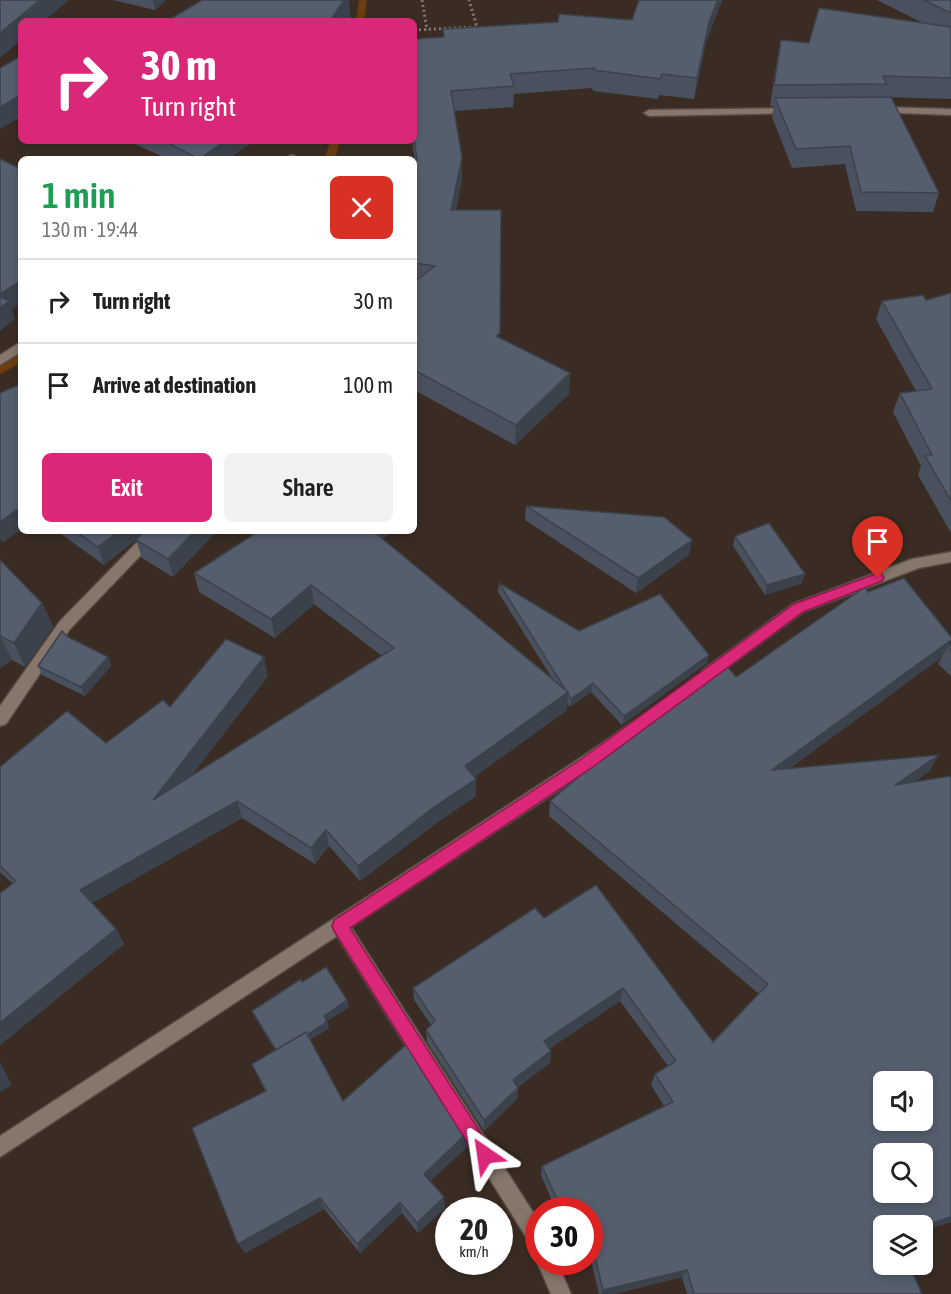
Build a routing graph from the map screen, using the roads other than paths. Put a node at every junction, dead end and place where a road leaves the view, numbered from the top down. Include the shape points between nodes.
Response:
1 (866, 110) edge
2 (809, 111) edge
3 (951, 112) edge
4 (649, 113) dead end
5 (18, 348) edge
6 (0, 361) edge
7 (154, 534) edge
8 (951, 557) edge
9 (696, 683) edge
10 (669, 703) edge
11 (0, 719) edge
12 (340, 926) junction
13 (0, 1147) edge
14 (525, 1217) edge
15 (553, 1275) edge
16 (561, 1294) edge

1 - 3 street
2 - 4 street
5 - 6 street
7 - 11 street via 65,625
8 - 9 street via 917,562 798,608
10 - 12 street via 585,764
12 - 13 street
12 - 14 street
15 - 16 street

